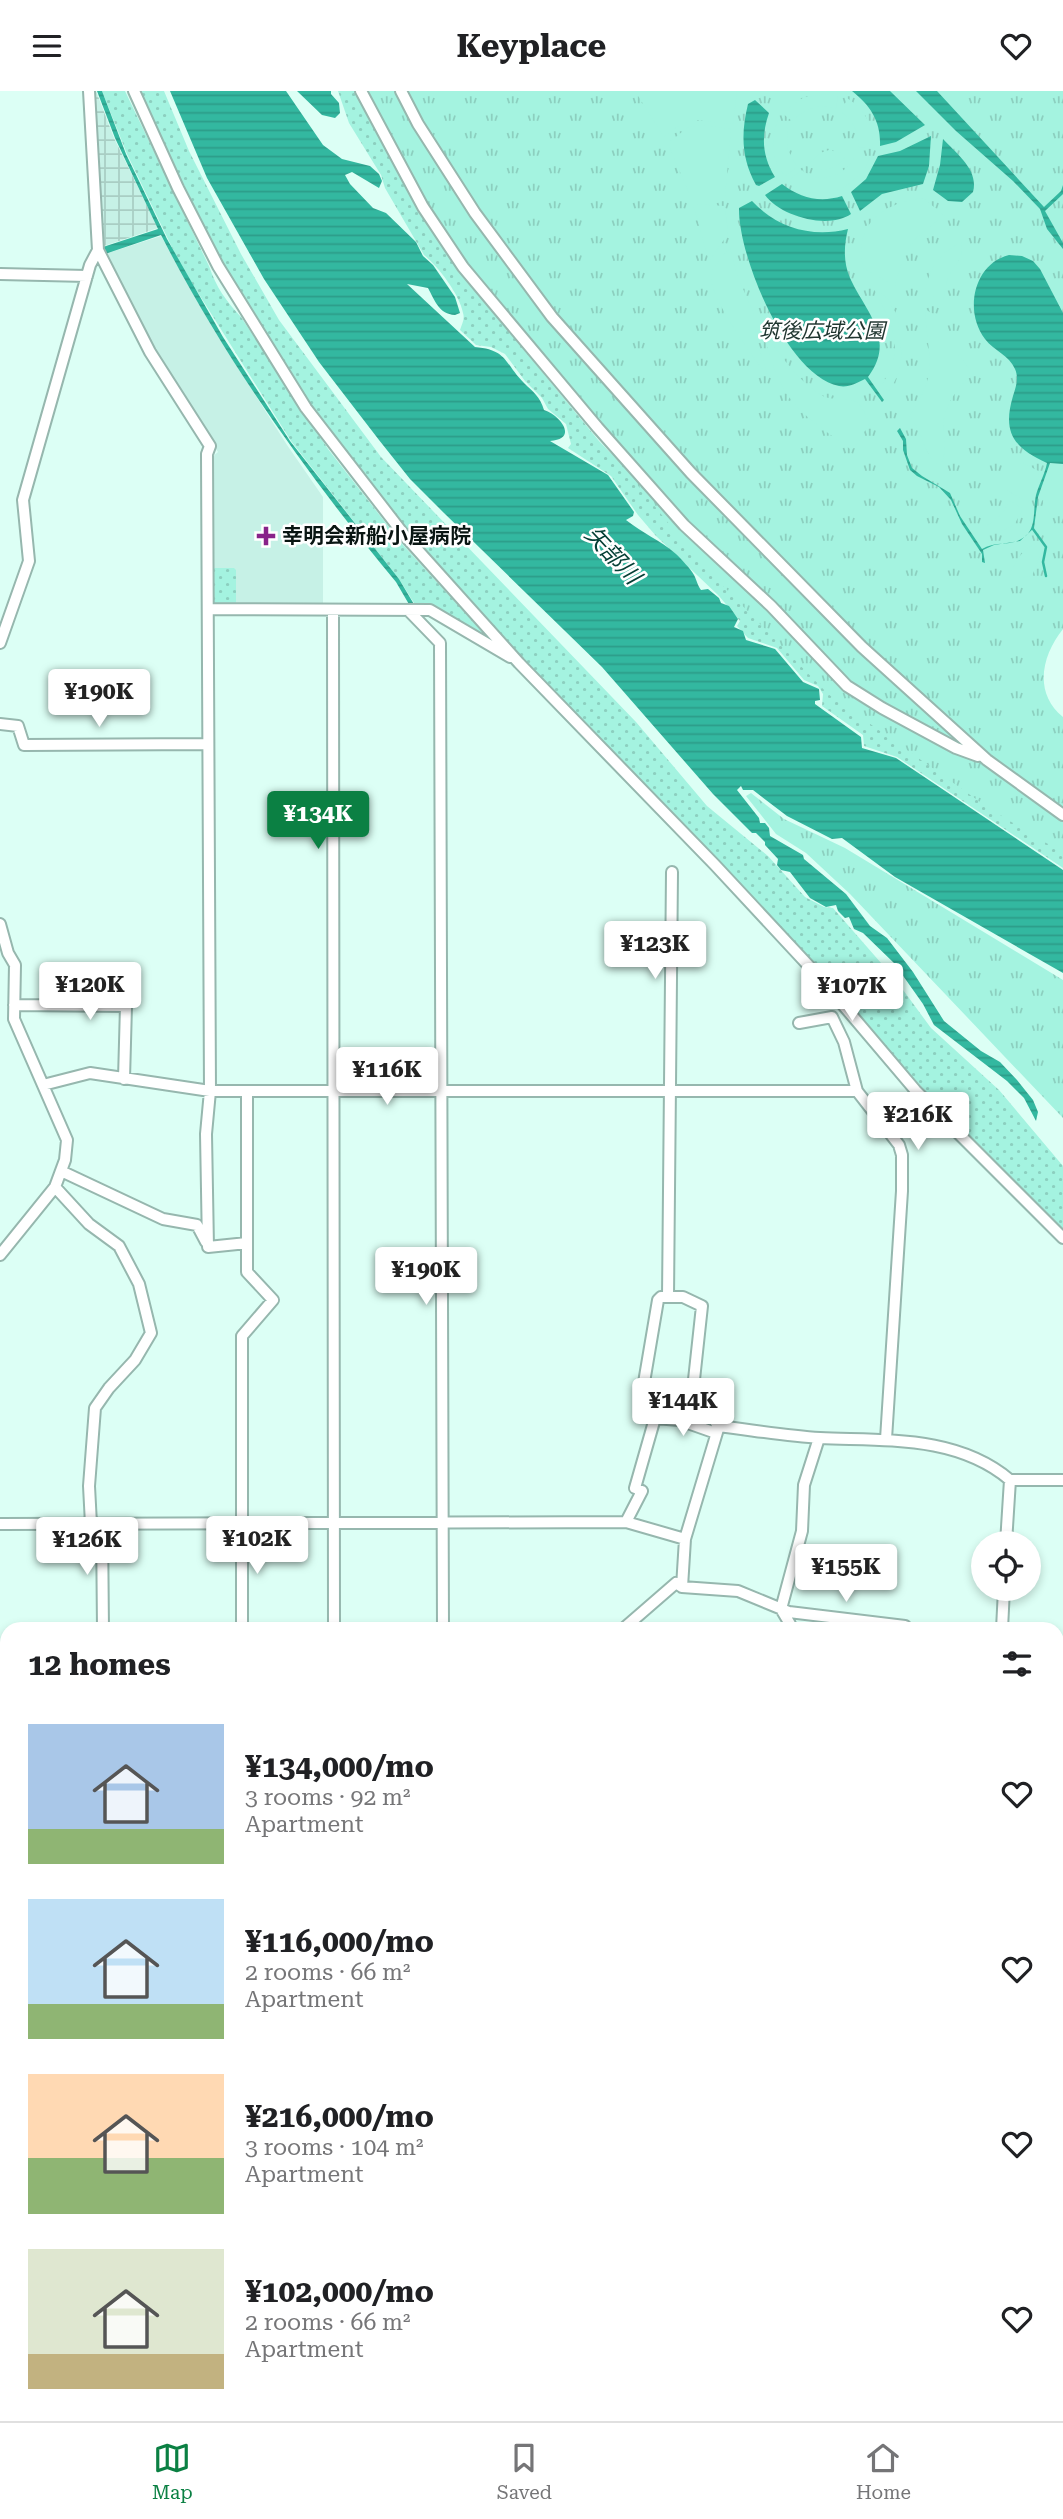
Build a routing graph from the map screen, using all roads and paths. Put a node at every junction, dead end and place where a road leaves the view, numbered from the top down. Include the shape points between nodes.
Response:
1 (89, 91) edge
2 (134, 91) edge
3 (361, 91) edge
4 (401, 91) edge
5 (98, 250) junction
6 (0, 274) edge
7 (87, 276) junction
8 (208, 609) junction
9 (333, 611) junction
10 (409, 611) junction
11 (0, 643) edge
12 (519, 663) junction
13 (0, 724) edge
14 (207, 744) junction
15 (987, 760) junction
16 (1063, 815) edge
17 (672, 872) dead end
18 (0, 924) edge
19 (4, 951) edge
20 (14, 1005) junction
21 (800, 1023) dead end
22 (124, 1079) junction
23 (43, 1085) junction
24 (670, 1089) junction
25 (210, 1091) junction
26 (247, 1091) junction
27 (441, 1091) junction
28 (857, 1091) junction
29 (333, 1092) junction
30 (61, 1171) junction
31 (55, 1187) junction
32 (1063, 1238) edge
33 (247, 1243) junction
34 (208, 1247) junction
35 (0, 1255) edge
36 (668, 1297) junction
37 (655, 1418) junction
38 (717, 1430) junction
39 (819, 1438) junction
40 (886, 1439) junction
41 (1010, 1480) junction
42 (1063, 1480) edge
43 (334, 1523) junction
44 (443, 1523) junction
45 (626, 1523) junction
46 (0, 1524) edge
47 (96, 1524) junction
48 (241, 1524) junction
49 (1007, 1531) edge
50 (685, 1539) junction
51 (682, 1587) junction
52 (1003, 1601) edge
53 (781, 1609) junction
54 (103, 1622) edge
55 (242, 1622) edge
56 (334, 1622) edge
57 (443, 1622) edge
58 (631, 1622) edge
59 (789, 1622) edge
60 (861, 1622) edge
61 (1002, 1622) edge

1 - 5 street
2 - 12 street via 218,266 306,408 405,536
3 - 15 street via 423,207 463,267 684,525 858,694
4 - 15 street via 475,213 560,326 778,563 862,647
5 - 7 street
5 - 8 street via 150,352 210,446
6 - 7 street
7 - 11 street via 23,500 29,561
8 - 9 street
8 - 14 street
9 - 10 street
9 - 29 street
10 - 12 street via 430,610
10 - 27 street via 440,643
12 - 32 street via 795,950 916,1091
13 - 14 street via 18,726 24,745
14 - 25 street
15 - 16 street
17 - 24 street
18 - 19 street
19 - 20 street via 15,965
20 - 22 street via 126,1006
20 - 23 street via 14,1019
21 - 28 street via 832,1017
22 - 23 street via 90,1073
22 - 25 street
23 - 30 street via 67,1140
24 - 27 street
24 - 28 street
24 - 36 street
25 - 26 street
25 - 34 street
26 - 29 street
26 - 33 street
27 - 29 street
27 - 44 street
28 - 40 street via 902,1155
29 - 43 street
30 - 31 street
30 - 34 street via 163,1219 198,1225
31 - 35 street
31 - 47 street via 89,1224 119,1246 139,1284 151,1333 95,1408 89,1486
33 - 34 street
33 - 48 street via 247,1272 273,1300 242,1336
36 - 37 street via 658,1300 640,1406
36 - 38 street via 683,1297 702,1306 692,1398 706,1407
37 - 38 street
37 - 45 street via 635,1488 642,1491
38 - 39 street
38 - 50 street
39 - 40 street
39 - 53 street via 803,1485 802,1531
40 - 41 street via 962,1453
41 - 42 street
41 - 49 street
43 - 44 street
43 - 48 street
43 - 56 street
44 - 45 street
44 - 57 street
45 - 50 street
46 - 47 street
47 - 48 street
47 - 54 street
48 - 55 street
50 - 51 street
51 - 53 street via 738,1591
51 - 58 street via 676,1583
52 - 61 street
53 - 59 street
53 - 60 street

